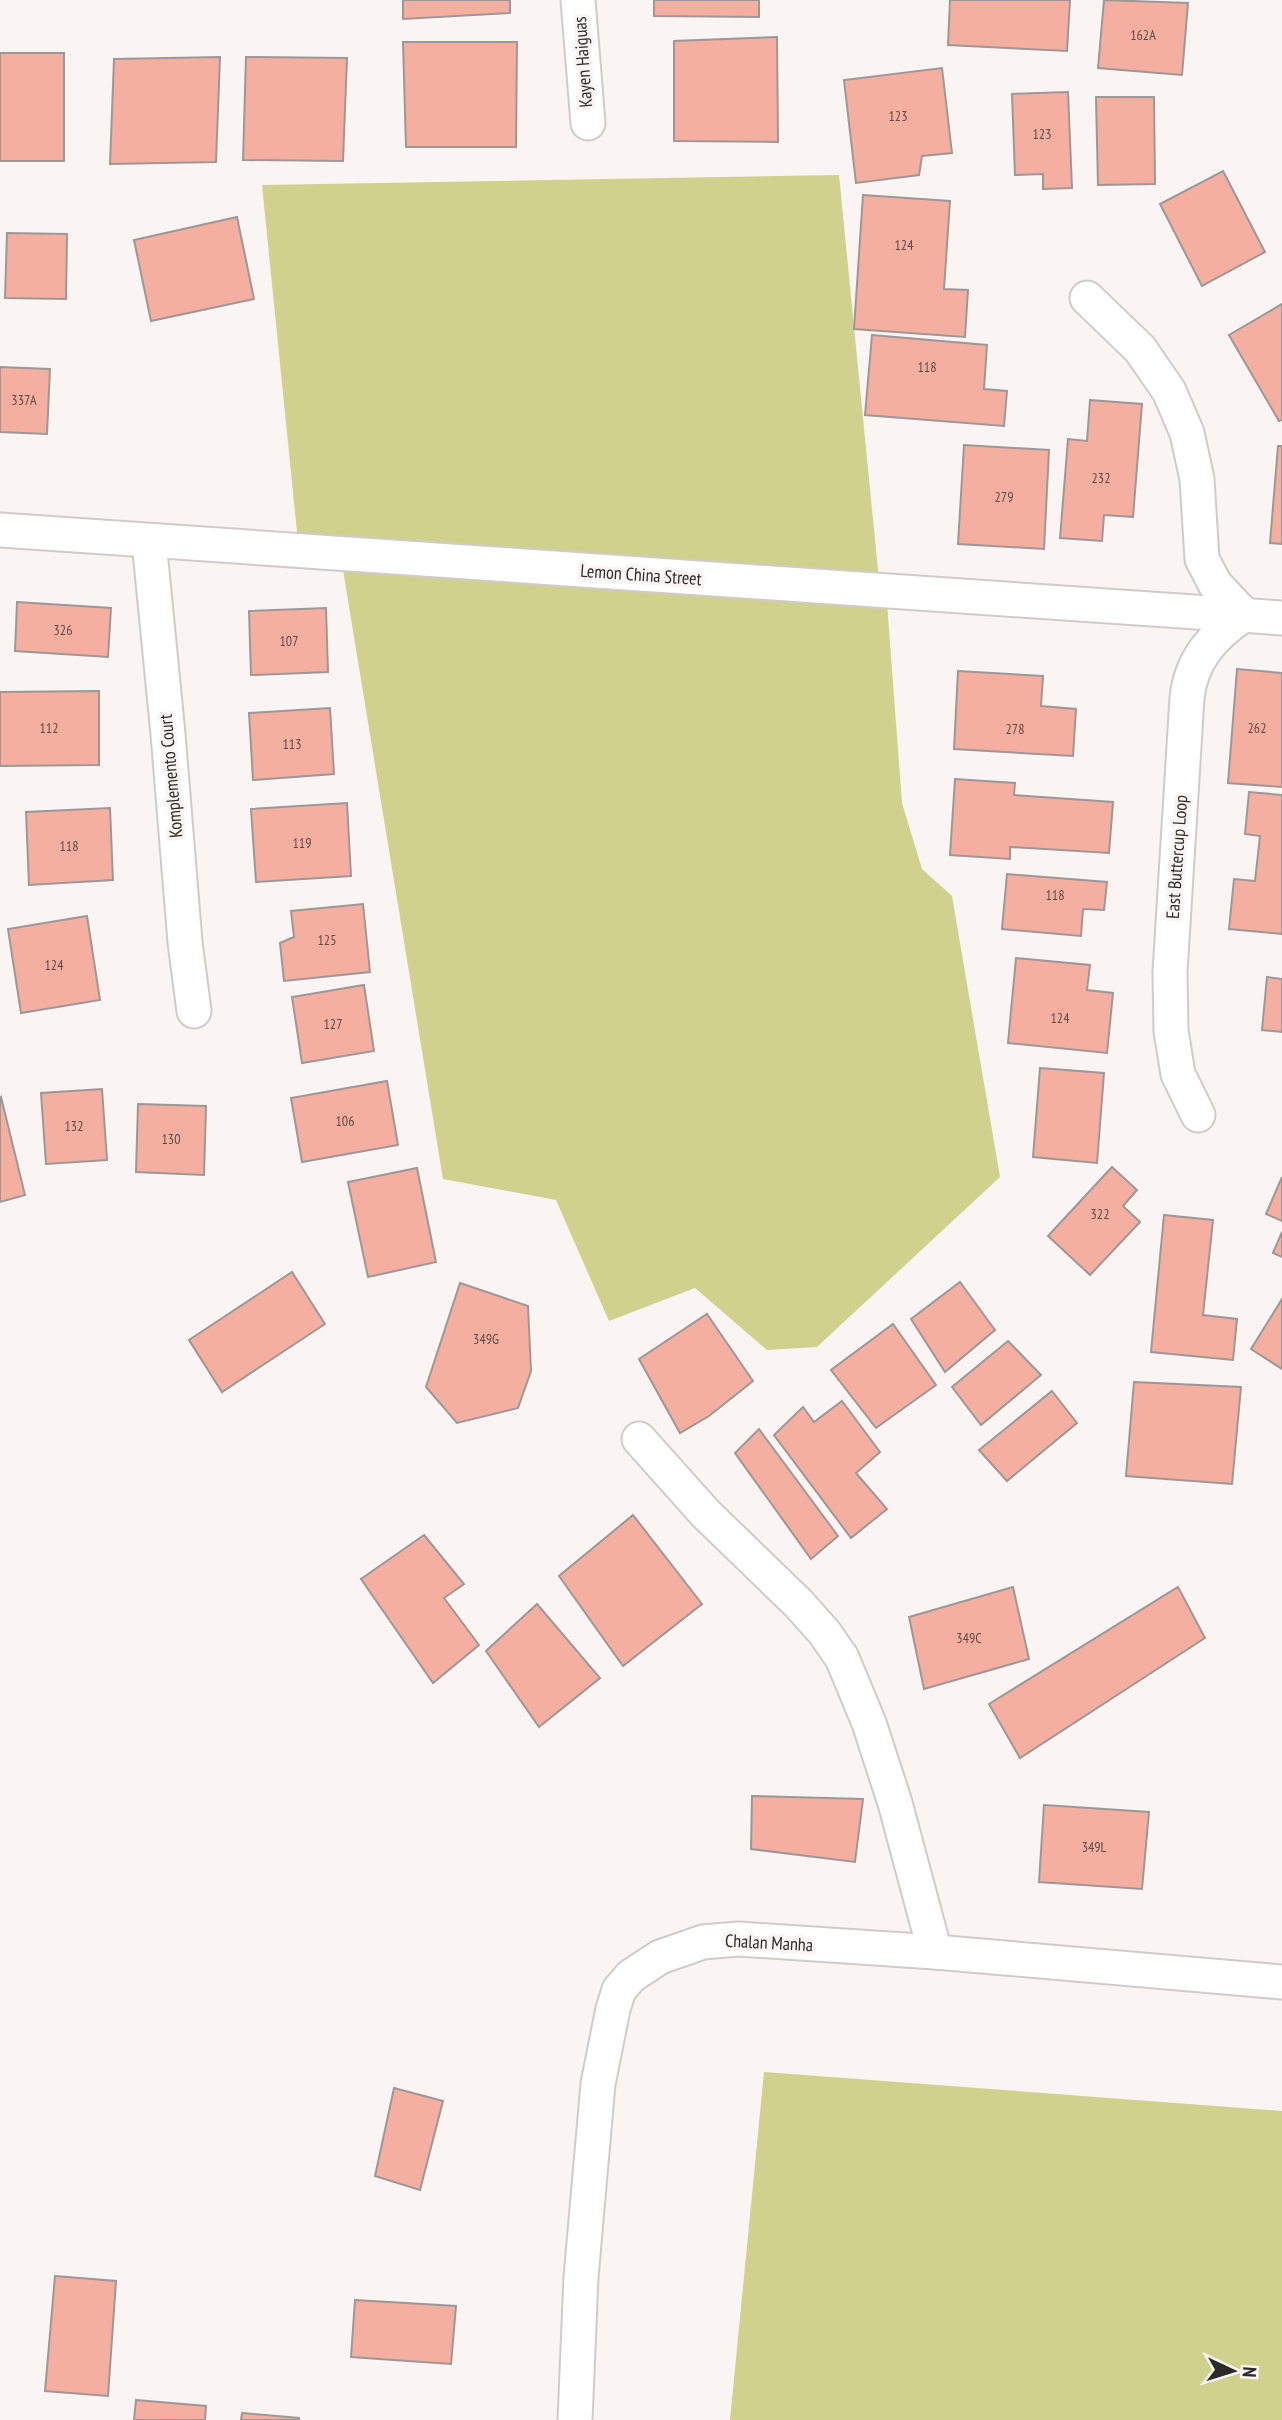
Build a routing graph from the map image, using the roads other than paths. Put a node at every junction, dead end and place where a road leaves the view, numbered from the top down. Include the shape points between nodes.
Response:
1 (578, 0) edge
2 (588, 123) dead end
3 (1087, 298) dead end
4 (0, 530) edge
5 (149, 541) junction
6 (1244, 615) junction
7 (1282, 618) edge
8 (194, 1012) dead end
9 (1198, 1115) dead end
10 (639, 1439) dead end
11 (935, 1952) junction
12 (1282, 1982) edge
13 (575, 2420) edge

1 - 2 street, Kayen Haiguas
3 - 6 street via 1140,349 1170,391 1187,433 1197,479 1202,559 1215,584
4 - 5 street, Lemon China Street
5 - 6 street, Lemon China Street
5 - 8 street, Komplemento Court
6 - 7 street, Lemon China Street
6 - 9 street, East Buttercup Loop via 1204,650 1187,698 1170,972 1171,1031 1178,1074
10 - 11 street via 706,1514 798,1603 836,1649 869,1723 891,1790
11 - 12 street, Chalan Manha
11 - 13 street, Chalan Manha via 738,1939 703,1942 660,1957 619,1990 598,2084 581,2277

